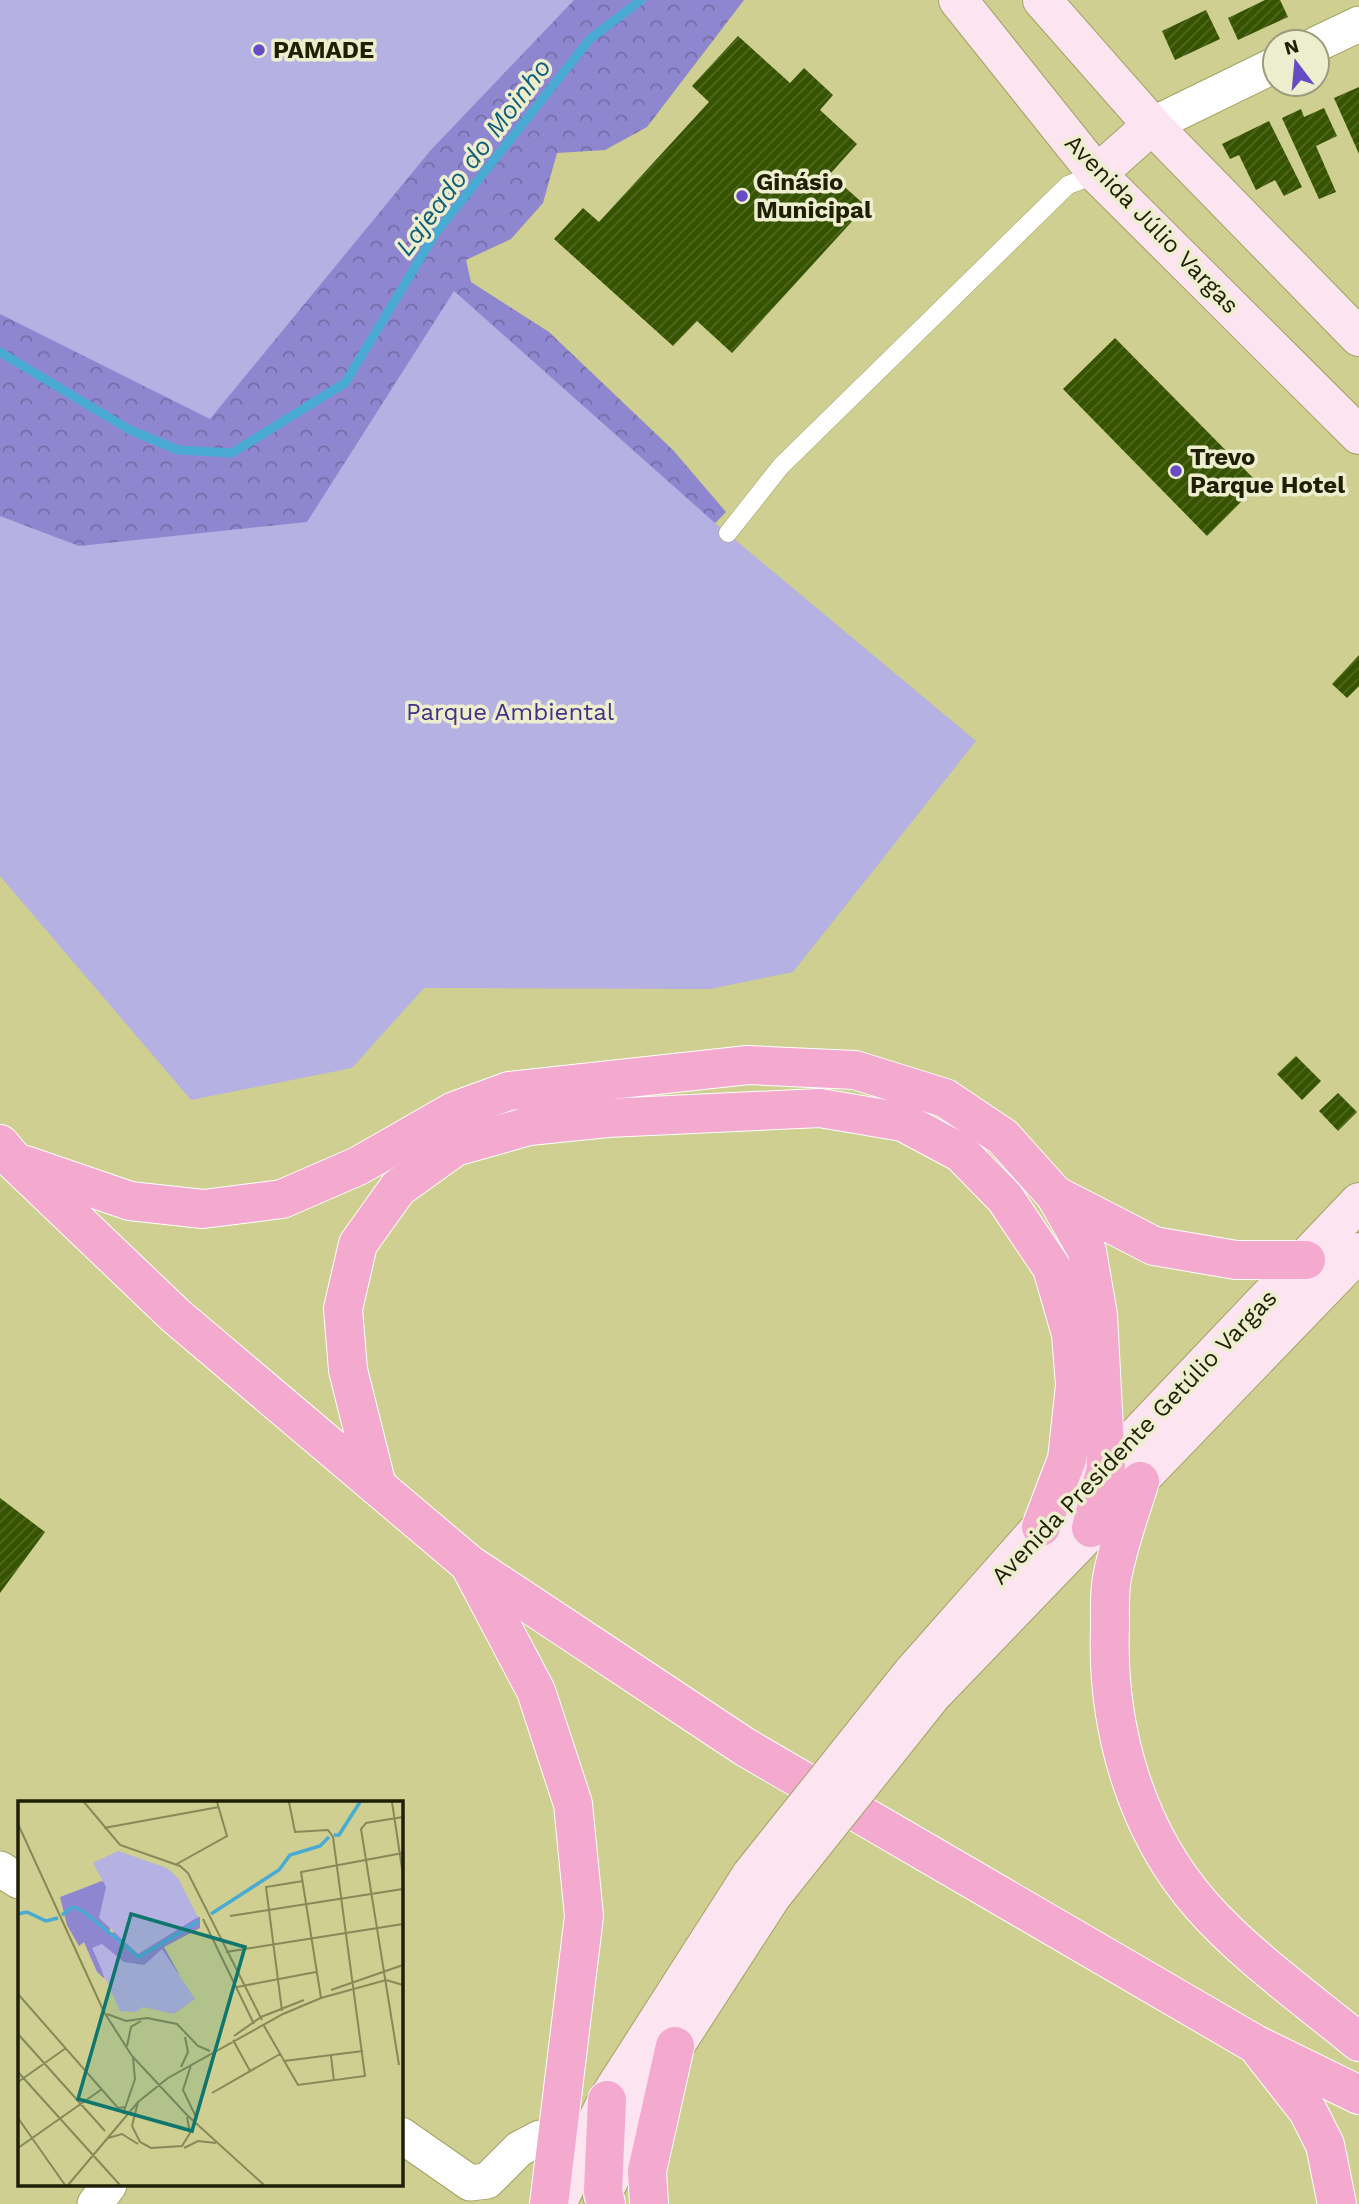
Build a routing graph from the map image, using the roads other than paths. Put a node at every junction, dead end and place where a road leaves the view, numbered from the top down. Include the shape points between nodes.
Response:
1 (958, 0) edge
2 (1042, 0) edge
3 (1359, 24) edge
4 (1331, 37) edge
5 (1261, 72) edge
6 (1152, 125) junction
7 (1097, 174) junction
8 (1359, 337) edge
9 (1359, 435) edge
10 (727, 533) dead end
11 (8, 1153) edge
12 (1055, 1195) junction
13 (1359, 1202) edge
14 (1359, 1252) edge
15 (1306, 1260) junction
16 (1123, 1474) junction
17 (377, 1486) junction
18 (1041, 1527) junction
19 (469, 1564) junction
20 (922, 1684) junction
21 (0, 1869) edge
22 (18, 1880) edge
23 (761, 1886) junction
24 (1359, 2042) edge
25 (1255, 2043) junction
26 (675, 2046) junction
27 (1359, 2095) edge
28 (607, 2100) junction
29 (402, 2136) edge
30 (557, 2140) junction
31 (108, 2186) edge
32 (602, 2200) edge
33 (95, 2204) edge
34 (549, 2204) edge
35 (557, 2204) edge
36 (649, 2204) edge
37 (1337, 2204) edge

1 - 7 main road, Avenida Júlio Vargas
2 - 6 main road
3 - 4 street
5 - 6 street
6 - 7 main road
6 - 8 main road
7 - 9 main road, Avenida Júlio Vargas
7 - 10 lane via 1068,185 916,331 781,466
11 - 12 highway via 130,1201 203,1209 282,1199 358,1166 454,1111 509,1091 748,1065 855,1070 945,1098 1003,1137
11 - 17 highway via 176,1316
12 - 15 highway via 1154,1246 1236,1260
12 - 16 highway via 1087,1251
13 - 15 main road, Avenida Presidente Getúlio Vargas
14 - 16 main road, Avenida Presidente Getúlio Vargas
15 - 16 main road, Avenida Presidente Getúlio Vargas
16 - 18 main road, Avenida Presidente Getúlio Vargas
16 - 20 main road, Avenida Presidente Getúlio Vargas via 1091,1528
16 - 24 highway via 1108,1663 1115,1723 1129,1779 1163,1853 1202,1906 1257,1959
17 - 18 highway via 348,1370 343,1309 358,1244 398,1188 455,1147 529,1126 820,1108 903,1122 961,1153 1005,1198 1052,1268 1070,1334 1075,1385 1067,1460
17 - 19 highway
18 - 20 main road, Avenida Presidente Getúlio Vargas
19 - 25 highway via 745,1747
19 - 30 highway via 536,1691 573,1804 584,1916
20 - 23 main road, bridge
21 - 22 street
23 - 26 main road
23 - 28 main road
25 - 27 highway
25 - 37 highway via 1308,2111 1325,2145
26 - 32 main road
26 - 36 highway via 647,2171
28 - 32 highway
28 - 35 main road
29 - 30 street via 470,2183 487,2181 519,2149 540,2138
30 - 34 highway
31 - 33 street

